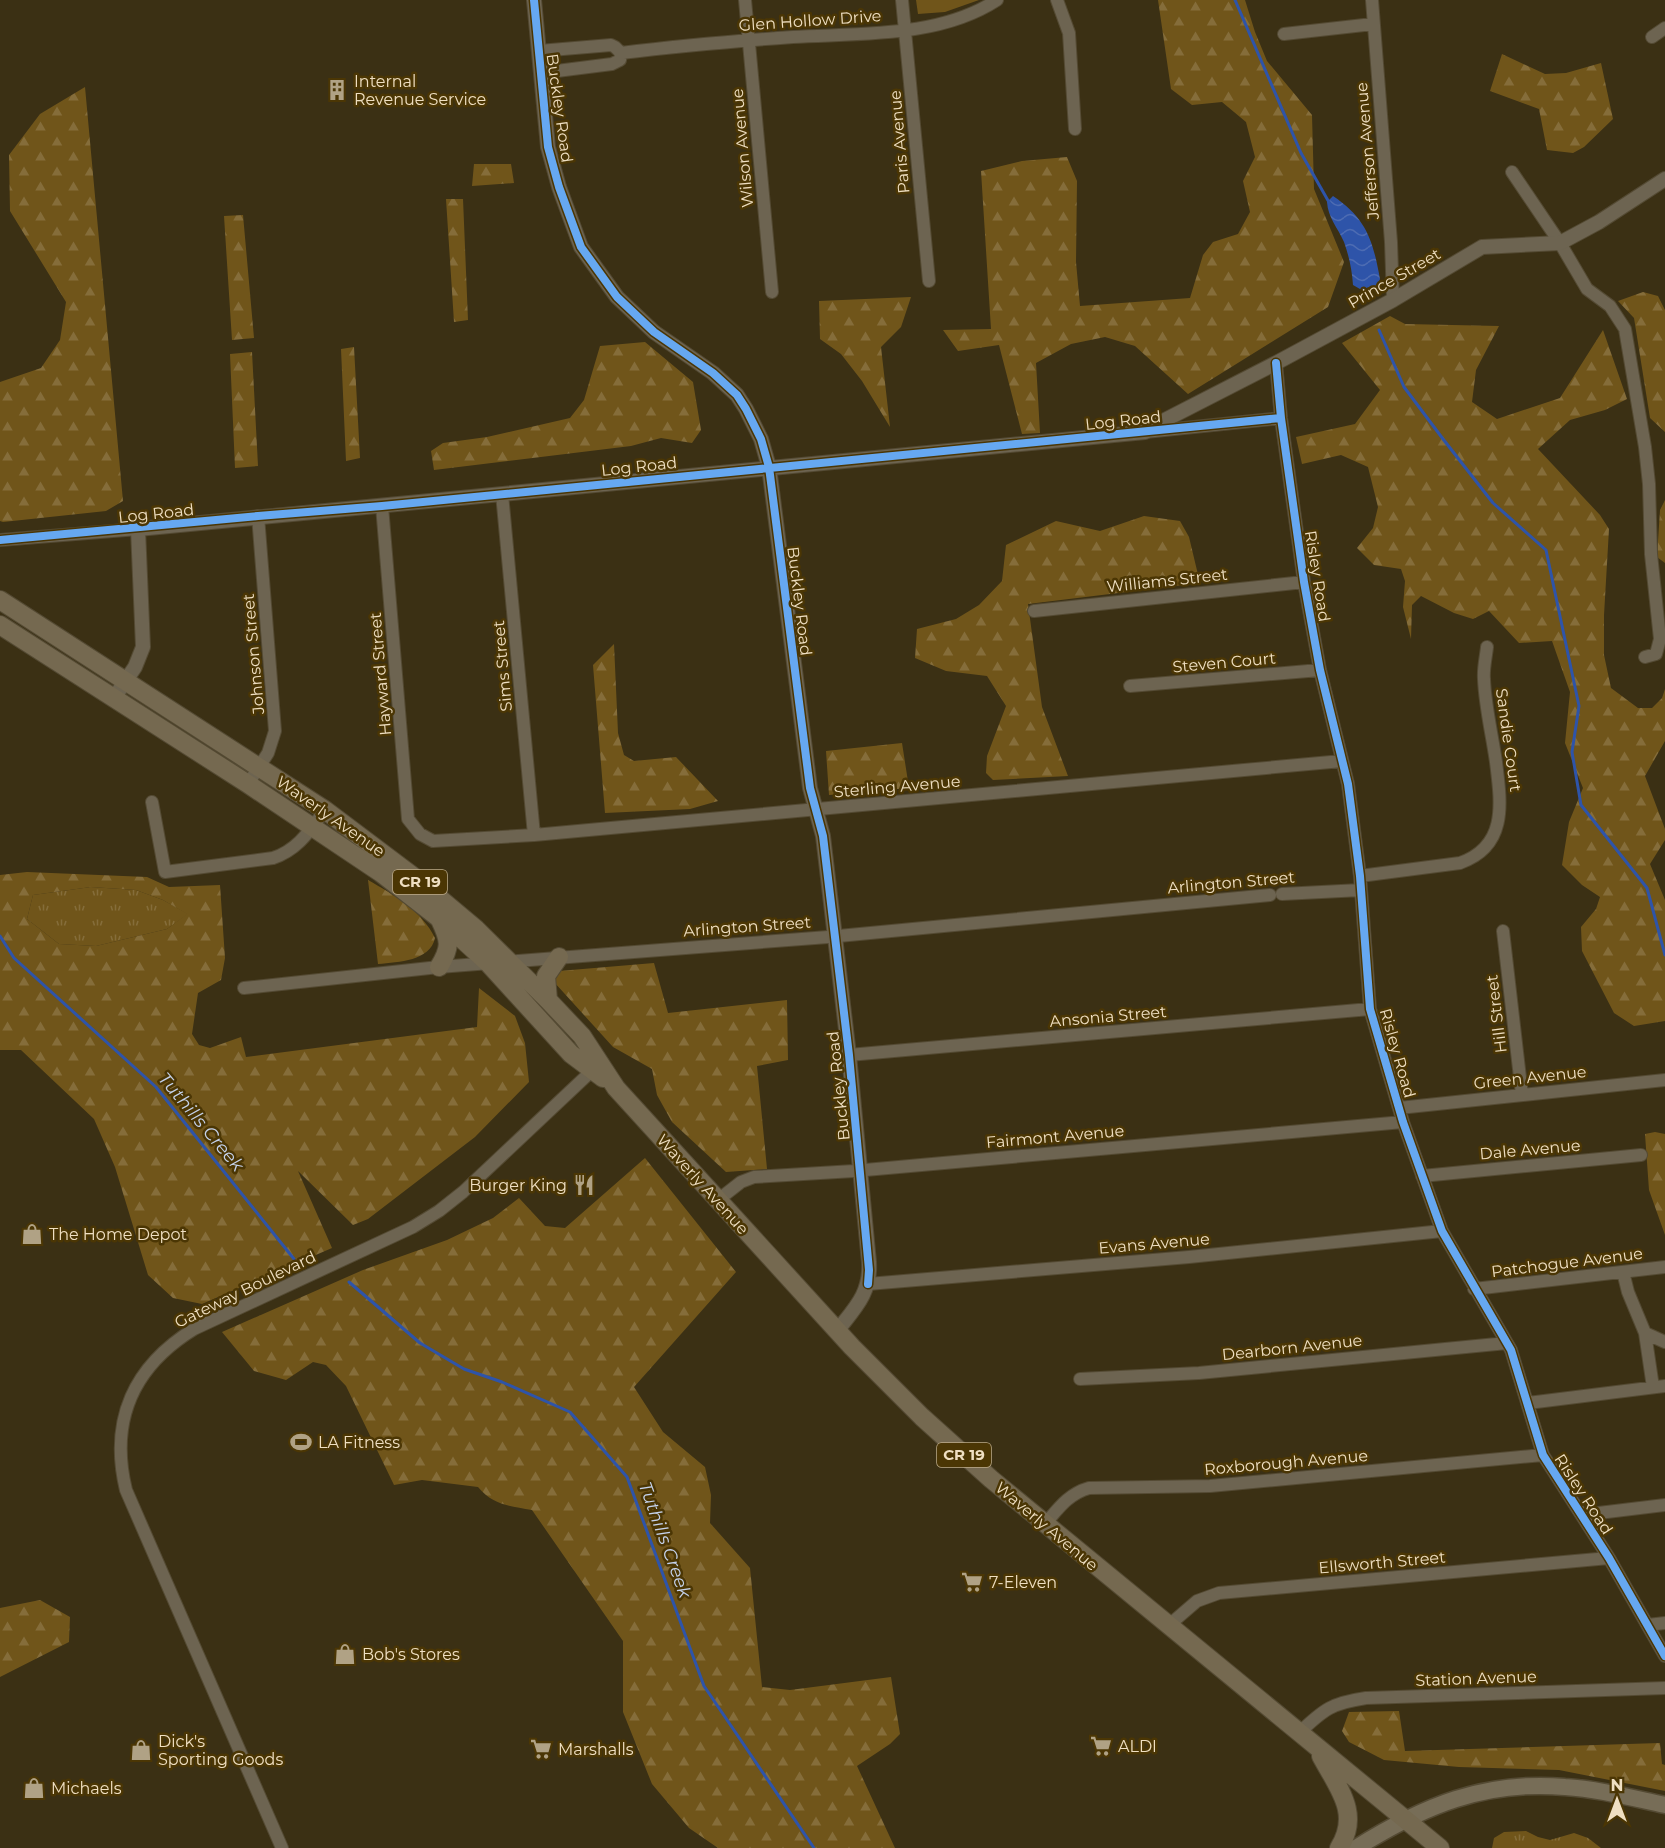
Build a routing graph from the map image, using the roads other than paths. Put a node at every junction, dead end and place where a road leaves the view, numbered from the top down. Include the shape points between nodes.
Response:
1 (534, 0) edge
2 (745, 0) edge
3 (902, 0) edge
4 (997, 0) edge
5 (1057, 0) edge
6 (1371, 0) edge
7 (1373, 24) junction
8 (1665, 28) edge
9 (905, 30) junction
10 (1284, 34) dead end
11 (1652, 37) dead end
12 (750, 40) junction
13 (539, 51) junction
14 (621, 53) junction
15 (541, 73) junction
16 (1075, 129) dead end
17 (1512, 172) dead end
18 (1665, 179) edge
19 (1560, 243) junction
20 (929, 280) dead end
21 (772, 292) dead end
22 (1393, 300) junction
23 (1276, 363) junction
24 (1281, 418) junction
25 (1145, 432) junction
26 (769, 467) junction
27 (502, 494) junction
28 (382, 506) junction
29 (258, 516) junction
30 (138, 529) junction
31 (0, 540) edge
32 (1304, 582) junction
33 (0, 600) edge
34 (1034, 611) dead end
35 (0, 625) edge
36 (1487, 647) dead end
37 (1645, 657) dead end
38 (1320, 670) junction
39 (126, 680) junction
40 (1130, 686) dead end
41 (114, 698) junction
42 (1342, 761) junction
43 (260, 766) junction
44 (248, 784) junction
45 (152, 801) dead end
46 (325, 810) junction
47 (816, 810) junction
48 (313, 826) junction
49 (420, 834) joint
50 (534, 836) junction
51 (1360, 876) junction
52 (1361, 890) junction
53 (440, 919) junction
54 (1503, 931) dead end
55 (834, 936) junction
56 (559, 957) junction
57 (509, 962) junction
58 (488, 963) junction
59 (439, 967) junction
60 (244, 988) dead end
61 (548, 1000) junction
62 (1370, 1009) junction
63 (849, 1055) junction
64 (596, 1067) junction
65 (1665, 1080) edge
66 (1522, 1095) junction
67 (1399, 1108) junction
68 (1402, 1122) junction
69 (1641, 1155) dead end
70 (861, 1170) junction
71 (1422, 1176) junction
72 (718, 1200) junction
73 (1442, 1231) junction
74 (1665, 1267) edge
75 (1623, 1272) junction
76 (868, 1284) junction
77 (1474, 1289) junction
78 (837, 1330) junction
79 (1645, 1333) junction
80 (1665, 1342) edge
81 (1506, 1343) junction
82 (1080, 1379) dead end
83 (1659, 1387) edge
84 (1528, 1403) junction
85 (1543, 1455) junction
86 (1665, 1505) edge
87 (1582, 1515) junction
88 (1045, 1524) junction
89 (1609, 1558) junction
90 (1665, 1623) edge
91 (1648, 1625) junction
92 (1168, 1626) junction
93 (1665, 1656) edge
94 (1665, 1688) edge
95 (1299, 1733) junction
96 (1316, 1747) junction
97 (1665, 1805) edge
98 (1405, 1819) junction
99 (282, 1848) edge
100 (1339, 1848) edge
101 (1356, 1848) edge
102 (1440, 1848) edge

1 - 13 street, Buckley Road
2 - 12 street, Wilson Avenue
3 - 9 street, Paris Avenue
4 - 9 street, Glen Hollow Drive via 950,22
5 - 16 street via 1069,33
6 - 7 street, Jefferson Avenue
7 - 10 street
7 - 22 street, Jefferson Avenue
8 - 11 street
9 - 12 street, Glen Hollow Drive
9 - 20 street, Paris Avenue
12 - 14 street, Glen Hollow Drive
12 - 21 street, Wilson Avenue
13 - 14 street, Glen Hollow Drive via 611,45
13 - 15 street, Buckley Road
14 - 15 street, Glen Hollow Drive via 620,60 612,64
15 - 26 street, Buckley Road via 548,147 581,247 617,297 654,332 713,373 737,395 761,440
17 - 19 street
18 - 19 street, Prince Street
19 - 22 street, Prince Street via 1482,247
19 - 37 street via 1587,288 1610,306 1625,329 1645,447 1650,554 1660,639 1656,654
22 - 23 street, Prince Street
23 - 24 street, Risley Road
23 - 25 street, Prince Street
24 - 25 street, Log Road
24 - 32 street, Risley Road
25 - 26 street, Log Road
26 - 27 street, Log Road
26 - 47 street, Buckley Road
27 - 28 street, Log Road
27 - 50 street, Sims Street
28 - 29 street, Log Road
28 - 49 street, Hayward Street via 408,819
29 - 30 street, Log Road
29 - 43 street, Johnson Street via 275,722 272,745
30 - 31 street, Log Road
30 - 39 street via 143,647
32 - 34 street, Williams Street
32 - 38 street, Risley Road
33 - 39 main road, Waverly Avenue / CR 19
35 - 41 main road, Waverly Avenue / CR 19
36 - 51 street, Sandie Court via 1484,678 1501,798 1499,822 1493,835 1486,847 1460,863
38 - 40 street, Steven Court
38 - 42 street, Risley Road
39 - 41 street
39 - 43 main road, Waverly Avenue / CR 19
41 - 44 main road, Waverly Avenue / CR 19
42 - 47 street, Sterling Avenue
42 - 51 street, Risley Road
43 - 44 street, Johnson Street
43 - 46 main road, Waverly Avenue / CR 19
44 - 48 main road, Waverly Avenue / CR 19
45 - 48 street via 165,872 273,858 291,850
46 - 48 street
46 - 57 main road, Waverly Avenue / CR 19 via 446,903
47 - 50 street, Sterling Avenue
47 - 55 street, Buckley Road via 823,836
48 - 53 main road, Waverly Avenue / CR 19
49 - 50 street, Sterling Avenue via 433,841
51 - 52 street, Risley Road
52 - 55 street, Arlington Street
52 - 62 street, Risley Road
53 - 58 main road, Waverly Avenue / CR 19
53 - 59 main road via 449,946
54 - 66 street, Hill Street
55 - 56 street, Arlington Street
55 - 63 street, Buckley Road
56 - 57 street, Arlington Street
56 - 61 main road via 546,976
57 - 58 street, Arlington Street
57 - 61 main road, Waverly Avenue / CR 19
58 - 59 street, Arlington Street
58 - 64 main road, Waverly Avenue / CR 19 via 571,1054
59 - 60 street, Arlington Street
61 - 64 main road, Waverly Avenue / CR 19 via 582,1036
62 - 63 street, Ansonia Street
62 - 67 street, Risley Road
63 - 70 street, Buckley Road
64 - 72 main road, Waverly Avenue / CR 19
64 - 99 street, Gateway Boulevard via 439,1211 413,1227 194,1329 156,1358 133,1392 120,1449 126,1490
65 - 66 street, Green Avenue
66 - 67 street, Green Avenue
67 - 68 street, Risley Road
68 - 70 street, Fairmont Avenue
68 - 71 street, Risley Road
69 - 71 street, Dale Avenue
70 - 72 street, Fairmont Avenue via 754,1177
70 - 76 street, Buckley Road
71 - 73 street, Risley Road
72 - 78 main road, Waverly Avenue / CR 19
73 - 76 street, Evans Avenue
73 - 77 street, Risley Road
74 - 75 street, Patchogue Avenue
75 - 77 street, Patchogue Avenue
75 - 79 street
76 - 78 street
77 - 81 street, Risley Road
78 - 88 main road, Waverly Avenue / CR 19 via 922,1417
79 - 80 street
79 - 83 street
81 - 82 street, Dearborn Avenue via 1199,1373
81 - 84 street, Risley Road
83 - 84 street
84 - 85 street, Risley Road
85 - 87 street, Risley Road
85 - 88 street, Roxborough Avenue via 1210,1486 1089,1488 1068,1498
86 - 87 street
87 - 89 street, Risley Road
88 - 92 main road, Waverly Avenue / CR 19
89 - 91 street, Risley Road
89 - 92 street, Ellsworth Street via 1219,1593 1197,1601
90 - 91 street
91 - 93 street, Risley Road
92 - 95 main road, Waverly Avenue / CR 19
94 - 95 street, Station Avenue via 1366,1698 1336,1704
95 - 96 main road, Waverly Avenue / CR 19
96 - 98 main road, Waverly Avenue / CR 19
96 - 100 main road via 1348,1812 1348,1829
97 - 98 main road via 1582,1788 1520,1787 1456,1798
98 - 101 main road
98 - 102 main road, Waverly Avenue / CR 19

